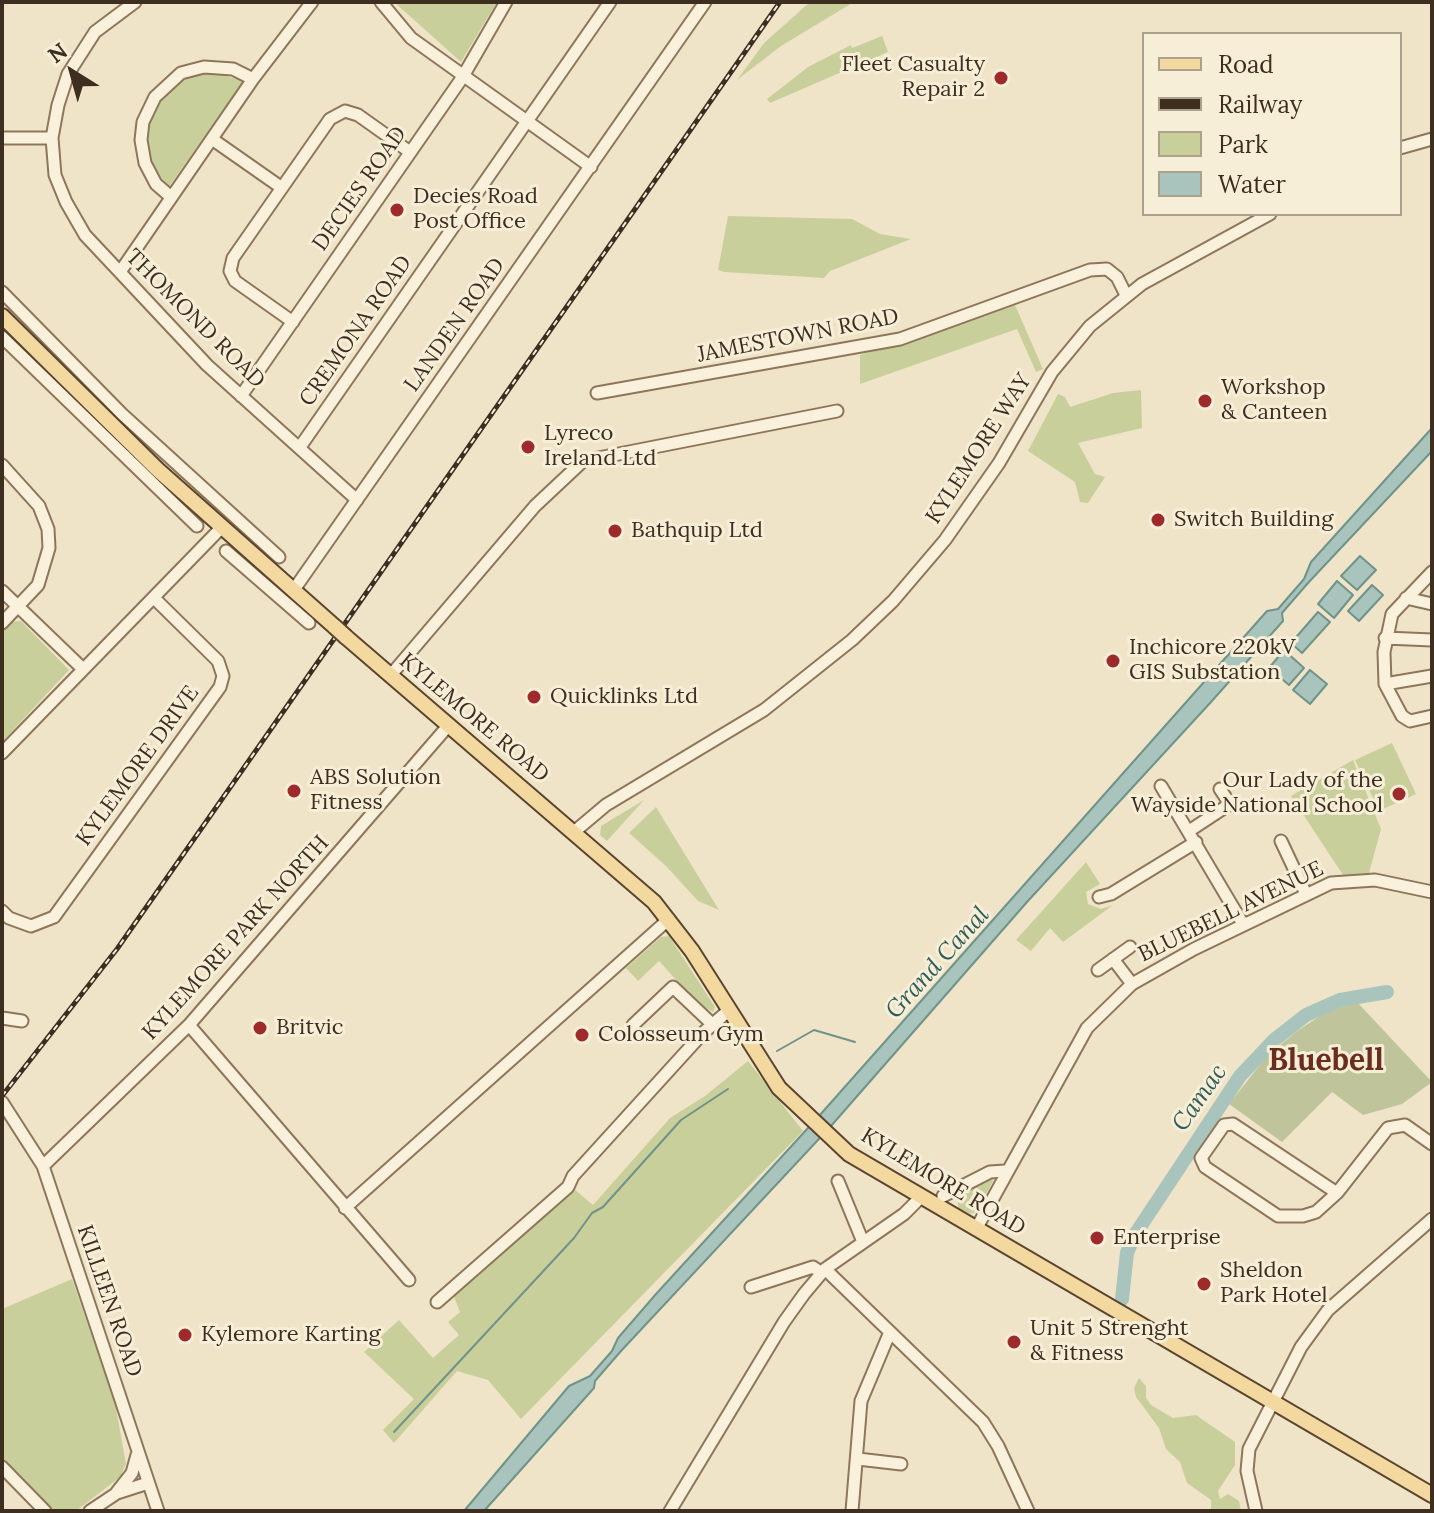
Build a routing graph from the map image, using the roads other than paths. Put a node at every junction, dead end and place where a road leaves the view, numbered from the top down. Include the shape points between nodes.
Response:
1 (135, 2) edge
2 (381, 2) edge
3 (506, 2) edge
4 (610, 2) edge
5 (705, 2) edge
6 (303, 4) edge
7 (462, 78) junction
8 (253, 79) junction
9 (526, 122) junction
10 (2, 138) edge
11 (52, 138) junction
12 (212, 139) junction
13 (1432, 139) edge
14 (1402, 147) edge
15 (410, 152) junction
16 (591, 167) junction
17 (282, 188) junction
18 (171, 197) junction
19 (1266, 216) edge
20 (120, 272) junction
21 (2, 292) edge
22 (1126, 295) junction
23 (18, 308) junction
24 (4, 318) edge
25 (293, 322) junction
26 (2, 337) edge
27 (63, 388) junction
28 (597, 393) dead end
29 (241, 396) junction
30 (105, 397) junction
31 (94, 409) junction
32 (837, 411) dead end
33 (300, 447) junction
34 (2, 465) edge
35 (357, 500) junction
36 (197, 526) dead end
37 (222, 527) junction
38 (226, 551) dead end
39 (242, 555) junction
40 (279, 557) dead end
41 (1432, 572) edge
42 (2, 591) edge
43 (293, 591) junction
44 (154, 598) junction
45 (1406, 598) junction
46 (1432, 604) edge
47 (18, 606) junction
48 (308, 616) junction
49 (2, 623) edge
50 (1385, 638) junction
51 (1432, 640) edge
52 (83, 669) junction
53 (390, 676) junction
54 (1432, 676) edge
55 (1385, 684) junction
56 (1432, 716) edge
57 (448, 726) junction
58 (2, 753) edge
59 (1161, 786) dead end
60 (1220, 789) dead end
61 (1189, 831) junction
62 (574, 832) junction
63 (1281, 841) dead end
64 (1196, 842) junction
65 (1432, 892) edge
66 (1306, 894) junction
67 (1099, 897) dead end
68 (2, 911) edge
69 (669, 919) junction
70 (1243, 924) junction
71 (1130, 947) dead end
72 (1113, 959) junction
73 (1098, 970) dead end
74 (1132, 984) junction
75 (728, 1011) junction
76 (2, 1018) edge
77 (22, 1021) dead end
78 (711, 1023) junction
79 (189, 1025) junction
80 (633, 1025) dead end
81 (6, 1106) edge
82 (1432, 1144) edge
83 (43, 1166) junction
84 (1005, 1171) junction
85 (838, 1181) dead end
86 (1337, 1193) junction
87 (943, 1196) dead end
88 (921, 1197) junction
89 (345, 1208) junction
90 (1432, 1219) edge
91 (976, 1229) junction
92 (863, 1242) junction
93 (824, 1271) junction
94 (409, 1280) dead end
95 (751, 1287) dead end
96 (437, 1302) dead end
97 (890, 1332) junction
98 (1272, 1401) junction
99 (138, 1453) junction
100 (858, 1459) junction
101 (901, 1464) dead end
102 (2, 1467) edge
103 (148, 1483) junction
104 (117, 1493) junction
105 (1432, 1495) edge
106 (45, 1511) edge
107 (90, 1511) edge
108 (158, 1511) edge
109 (670, 1511) edge
110 (852, 1511) edge
111 (1028, 1511) edge
112 (1256, 1511) edge

1 - 11 street, THOMOND ROAD via 109,18 84,47 58,105
2 - 7 street via 411,38
3 - 7 street, DECIES ROAD
4 - 9 street, CREMONA ROAD
5 - 16 street, LANDEN ROAD
6 - 8 street
7 - 9 street
7 - 15 street, DECIES ROAD
8 - 12 street
8 - 18 street via 233,69 204,67 181,73 155,97 141,140 156,184
9 - 16 street
9 - 33 street, CREMONA ROAD
10 - 11 street
11 - 20 street, THOMOND ROAD via 55,175 66,202 85,235
12 - 17 street
12 - 18 street
13 - 14 street
15 - 17 street via 345,111 330,119
15 - 25 street, DECIES ROAD
16 - 35 street, LANDEN ROAD
17 - 25 street via 233,258 230,271 235,281
18 - 20 street
19 - 22 street, KYLEMORE WAY
20 - 29 street, THOMOND ROAD
21 - 23 street
22 - 28 street, JAMESTOWN ROAD via 1107,269 1090,270 900,339
22 - 62 street, KYLEMORE WAY via 1065,353 970,506 882,611 764,710 606,805
23 - 24 street, KYLEMORE ROAD
23 - 30 street
24 - 27 main road, KYLEMORE ROAD
25 - 29 street, DECIES ROAD
26 - 27 street, KYLEMORE ROAD
27 - 31 main road, KYLEMORE ROAD
27 - 36 street, KYLEMORE ROAD
29 - 33 street, THOMOND ROAD
30 - 31 street
30 - 40 street
31 - 37 main road, KYLEMORE ROAD
32 - 53 street via 583,461 535,506
33 - 35 street, THOMOND ROAD
34 - 47 street via 39,506 48,529 45,568 38,585
35 - 43 street, LANDEN ROAD
37 - 39 main road, KYLEMORE ROAD
37 - 44 street
38 - 39 street, KYLEMORE ROAD
39 - 43 main road, KYLEMORE ROAD
39 - 48 street, KYLEMORE ROAD
41 - 45 street
42 - 47 street
43 - 48 main road, KYLEMORE ROAD
44 - 52 street
44 - 68 street, KYLEMORE DRIVE via 218,661 220,687 54,917 31,926
45 - 46 street
45 - 50 street via 1392,614
47 - 49 street
47 - 52 street
48 - 53 main road, KYLEMORE ROAD, bridge via 327,620
50 - 51 street
50 - 55 street
52 - 58 street
53 - 57 main road, KYLEMORE ROAD
54 - 55 street
55 - 56 street via 1405,719
57 - 62 main road, KYLEMORE ROAD
57 - 79 street, KYLEMORE PARK NORTH
59 - 61 street
60 - 61 street via 1230,804
61 - 64 street
62 - 69 main road, KYLEMORE ROAD
63 - 66 street
64 - 67 street
64 - 70 street
65 - 66 street, BLUEBELL AVENUE via 1356,879
66 - 70 street, BLUEBELL AVENUE
69 - 75 main road, KYLEMORE ROAD
69 - 89 street
70 - 74 street, BLUEBELL AVENUE
71 - 72 street
72 - 73 street
72 - 74 street
74 - 84 street, BLUEBELL AVENUE via 1087,1028
75 - 78 street
75 - 88 main road, KYLEMORE ROAD via 760,1063 808,1118 849,1154
76 - 77 street
78 - 80 street via 673,987
78 - 96 street via 568,1187
79 - 83 street, KYLEMORE PARK NORTH
79 - 89 street
81 - 83 street, KILLEEN ROAD
82 - 86 street via 1408,1126 1393,1126
83 - 99 street, KILLEEN ROAD
84 - 87 street via 990,1172
84 - 91 street, BLUEBELL AVENUE
85 - 92 street
86 - 86 street via 1310,1214 1282,1217 1205,1167 1201,1158 1224,1125 1233,1124
88 - 91 main road, KYLEMORE ROAD
88 - 92 street
89 - 94 street
90 - 98 street via 1328,1310
91 - 98 main road, KYLEMORE ROAD
92 - 93 street
93 - 95 street via 813,1267
93 - 97 street
93 - 109 street via 784,1322
97 - 100 street via 861,1401
97 - 111 street via 983,1422
98 - 105 main road, KYLEMORE ROAD
98 - 112 street via 1249,1449 1247,1471
99 - 103 street, KILLEEN ROAD
99 - 104 street
100 - 101 street
100 - 110 street
102 - 106 street
103 - 104 street
103 - 108 street, KILLEEN ROAD
104 - 107 street

